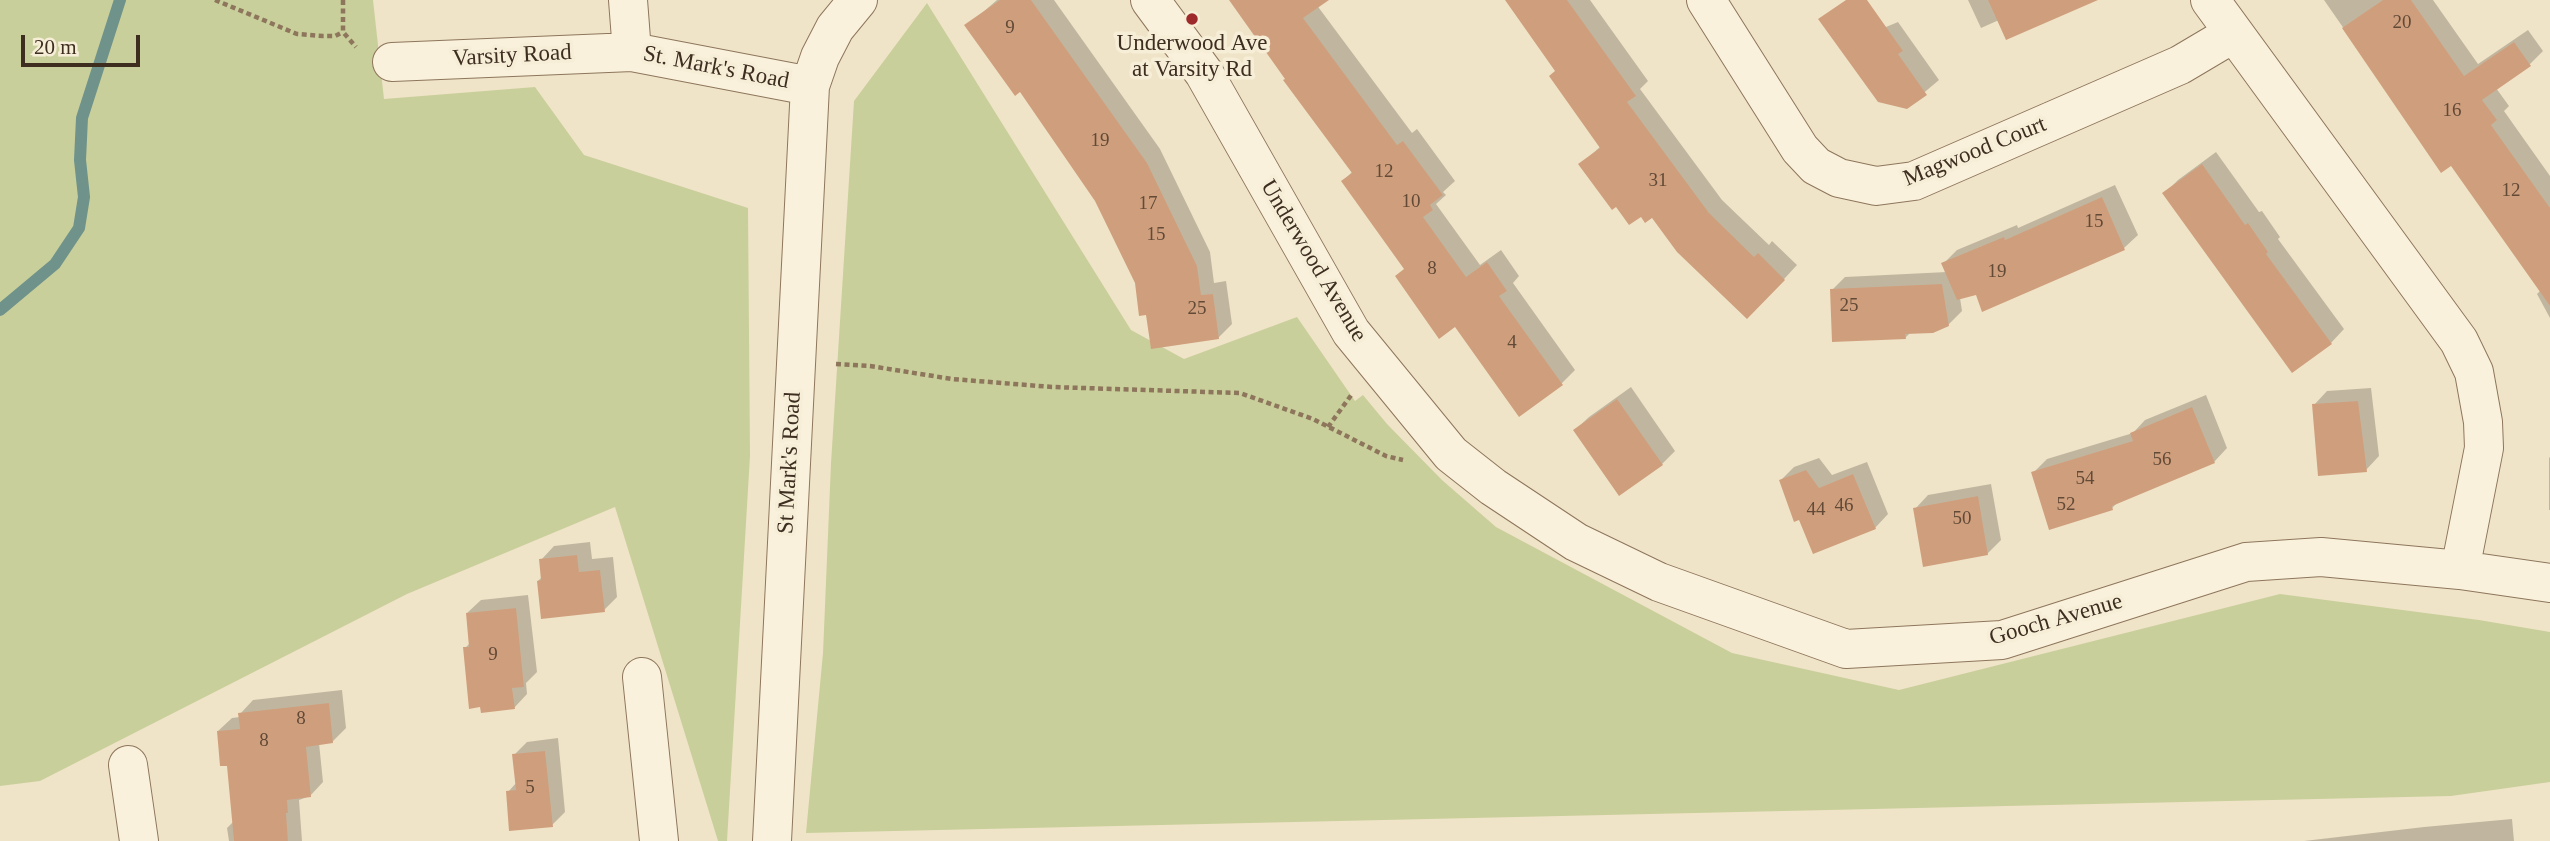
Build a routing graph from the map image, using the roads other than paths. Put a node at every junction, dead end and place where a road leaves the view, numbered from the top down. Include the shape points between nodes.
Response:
1 (628, 0) edge
2 (858, 0) edge
3 (1150, 0) edge
4 (1706, 0) edge
5 (2210, 0) edge
6 (2234, 33) junction
7 (632, 52) junction
8 (392, 62) dead end
9 (810, 86) junction
10 (1576, 542) joint
11 (2459, 570) junction
12 (2550, 583) edge
13 (642, 677) dead end
14 (128, 765) dead end
15 (139, 841) edge
16 (659, 841) edge
17 (772, 841) edge

1 - 7 street, St. Mark's Road
2 - 9 street via 835,28
3 - 10 street, Underwood Avenue via 1204,73 1351,332 1451,454 1493,488
4 - 6 street, Magwood Court via 1800,149 1827,172 1876,186 1914,181 2180,65
5 - 6 street
6 - 11 street via 2459,341 2474,372 2484,448
7 - 8 street, Varsity Road
7 - 9 street, St. Mark's Road
9 - 17 street, St Mark's Road
10 - 11 street, Gooch Avenue via 1659,582 1846,649 2002,640 2246,562 2321,557
11 - 12 street, Gooch Avenue
13 - 16 street
14 - 15 street

